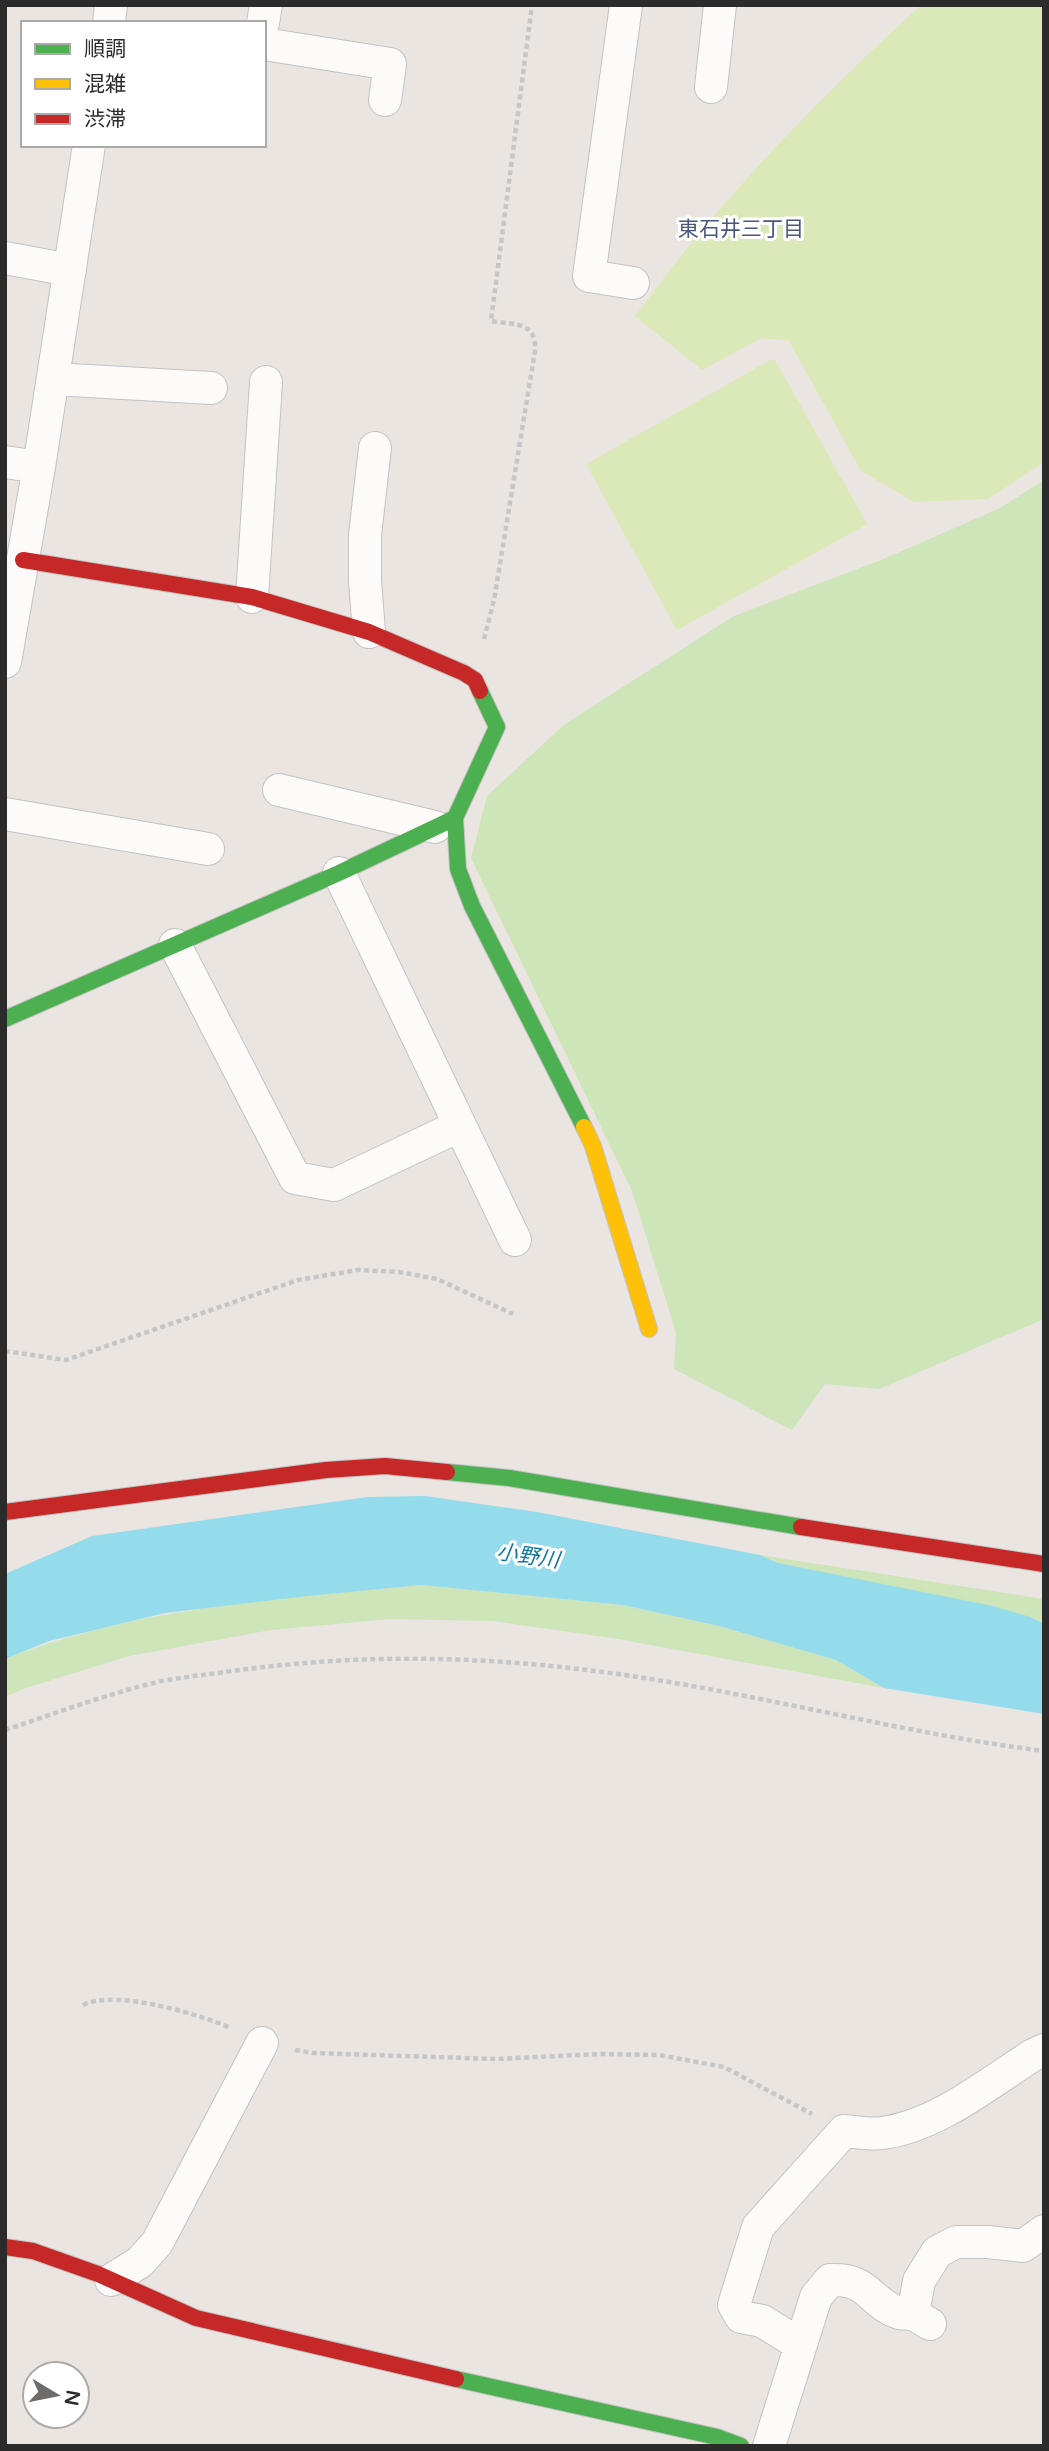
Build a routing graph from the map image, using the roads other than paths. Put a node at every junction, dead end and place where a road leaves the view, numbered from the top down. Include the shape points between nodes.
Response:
1 (625, 5) edge
2 (720, 5) edge
3 (266, 44) edge
4 (710, 87) dead end
5 (385, 100) dead end
6 (89, 147) edge
7 (5, 258) edge
8 (70, 270) junction
9 (633, 283) dead end
10 (53, 379) junction
11 (266, 382) dead end
12 (211, 388) dead end
13 (376, 448) dead end
14 (5, 462) edge
15 (39, 467) junction
16 (23, 560) junction
17 (252, 597) junction
18 (369, 632) junction
19 (5, 662) edge
20 (279, 790) dead end
21 (5, 814) edge
22 (445, 823) junction
23 (208, 849) dead end
24 (339, 873) junction
25 (176, 945) junction
26 (5, 1019) edge
27 (459, 1126) junction
28 (514, 1240) dead end
29 (649, 1329) dead end
30 (5, 1512) edge
31 (1044, 1564) edge
32 (262, 2042) road end
33 (1044, 2050) edge
34 (5, 2247) edge
35 (1030, 2250) edge
36 (111, 2280) junction
37 (801, 2345) junction
38 (741, 2446) edge
39 (769, 2446) edge

1 - 9 street via 589,276
2 - 4 street
3 - 5 street via 390,64
6 - 8 street
7 - 8 street
8 - 10 street
10 - 12 street
10 - 15 street
11 - 17 street
13 - 18 street via 365,535
14 - 15 street
15 - 16 street
16 - 17 street
16 - 19 street
17 - 18 street
18 - 22 street via 475,680 497,727
20 - 22 street
21 - 23 street
22 - 24 street
22 - 29 street via 472,906 593,1146
24 - 25 street
24 - 27 street
25 - 26 street
25 - 27 street via 295,1178 334,1185
27 - 28 street
30 - 31 street via 385,1466 509,1478
32 - 36 street via 157,2243 140,2262
33 - 37 street via 910,2128 879,2134 844,2131 758,2227 734,2305 741,2317 762,2321
34 - 36 street via 33,2251
35 - 37 street via 956,2242 937,2252 919,2281 922,2319 900,2314 860,2284 830,2280 816,2297
36 - 38 street via 196,2318 718,2437
37 - 39 street

